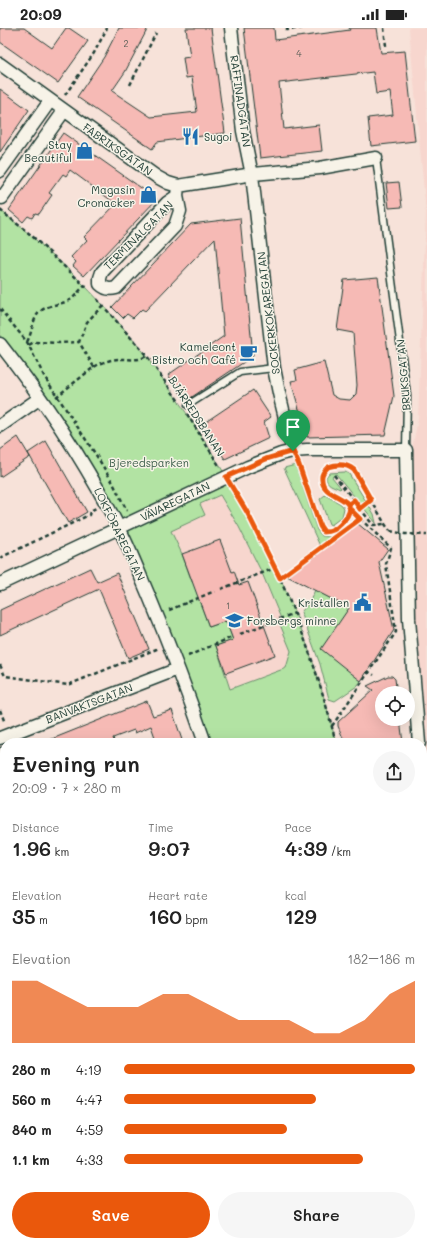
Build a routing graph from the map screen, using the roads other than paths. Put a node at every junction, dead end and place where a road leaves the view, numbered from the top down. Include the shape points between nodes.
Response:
1 (231, 28) edge
2 (0, 64) edge
3 (57, 106) junction
4 (376, 158) joint
5 (0, 171) edge
6 (252, 175) junction
7 (177, 191) junction
8 (0, 196) edge
9 (0, 344) edge
10 (274, 368) junction
11 (40, 398) junction
12 (188, 404) dead end
13 (0, 426) edge
14 (406, 450) junction
15 (293, 451) junction
16 (119, 528) junction
17 (0, 584) edge
18 (178, 669) junction
19 (0, 738) edge
20 (203, 738) edge
21 (419, 738) edge

1 - 6 street, RAFFINADGATAN via 243,131
2 - 3 street, FABRIKSGATAN
3 - 5 street
3 - 7 street, FABRIKSGATAN
3 - 8 street via 2,198
4 - 6 street, BRUKSGATAN via 320,168
4 - 14 lane, BRUKSGATAN via 407,395
6 - 7 street
6 - 10 street, SOCKERKOKAREGATAN
7 - 7 street, TERMINALGATAN via 102,272 100,284 104,288 116,288 175,226 180,211
9 - 11 street, LOKFÖRAREGATAN
10 - 12 lane via 240,372
10 - 15 street, SOCKERKOKAREGATAN
11 - 13 street
11 - 16 street, LOKFÖRAREGATAN via 80,458
14 - 15 street, VÄVAREGATAN
14 - 21 street, BRUKSGATAN via 409,620
15 - 16 street, VÄVAREGATAN via 254,464
16 - 17 street, VÄVAREGATAN
16 - 18 street, LOKFÖRAREGATAN
18 - 19 street, BANVAKTSGATAN
18 - 20 street, LOKFÖRAREGATAN

